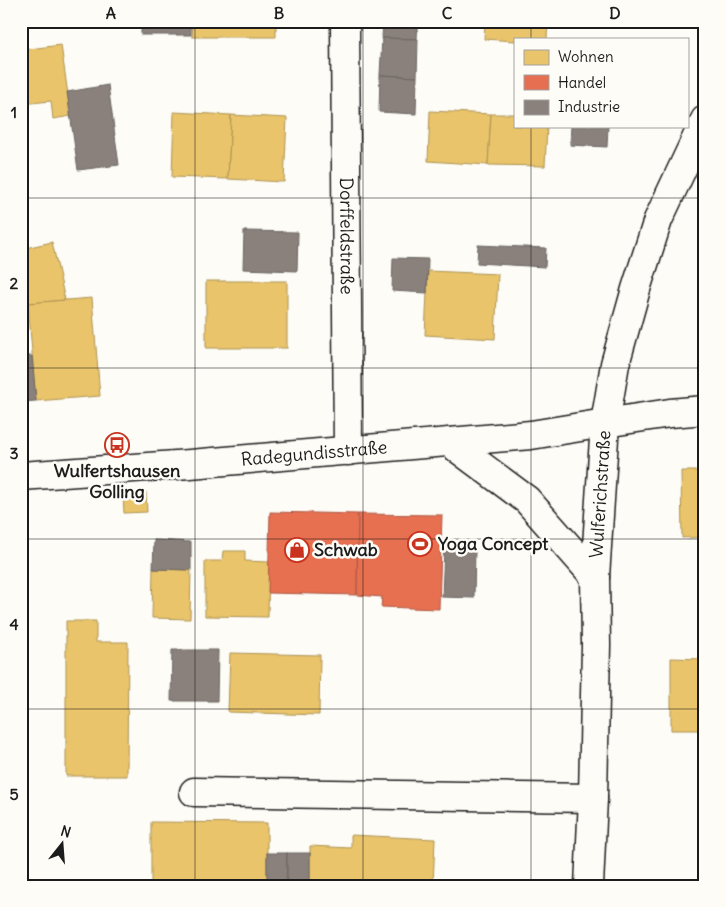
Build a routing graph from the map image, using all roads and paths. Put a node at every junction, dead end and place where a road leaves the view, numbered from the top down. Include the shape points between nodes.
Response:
1 (345, 21) edge
2 (705, 120) edge
3 (705, 410) edge
4 (605, 423) junction
5 (449, 442) junction
6 (348, 451) junction
7 (21, 476) edge
8 (595, 577) junction
9 (194, 792) dead end
10 (594, 798) junction
11 (589, 886) edge

1 - 6 street, Dorffeldstraße
2 - 4 street, Wulferichstraße via 658,220 615,364
3 - 4 street, Radegundisstraße
4 - 5 street, Radegundisstraße via 531,435
4 - 8 street, Wulferichstraße
5 - 6 street, Radegundisstraße
5 - 8 street via 527,500
6 - 7 street, Radegundisstraße
8 - 10 street, Wulferichstraße
9 - 10 street
10 - 11 street, Wulferichstraße

